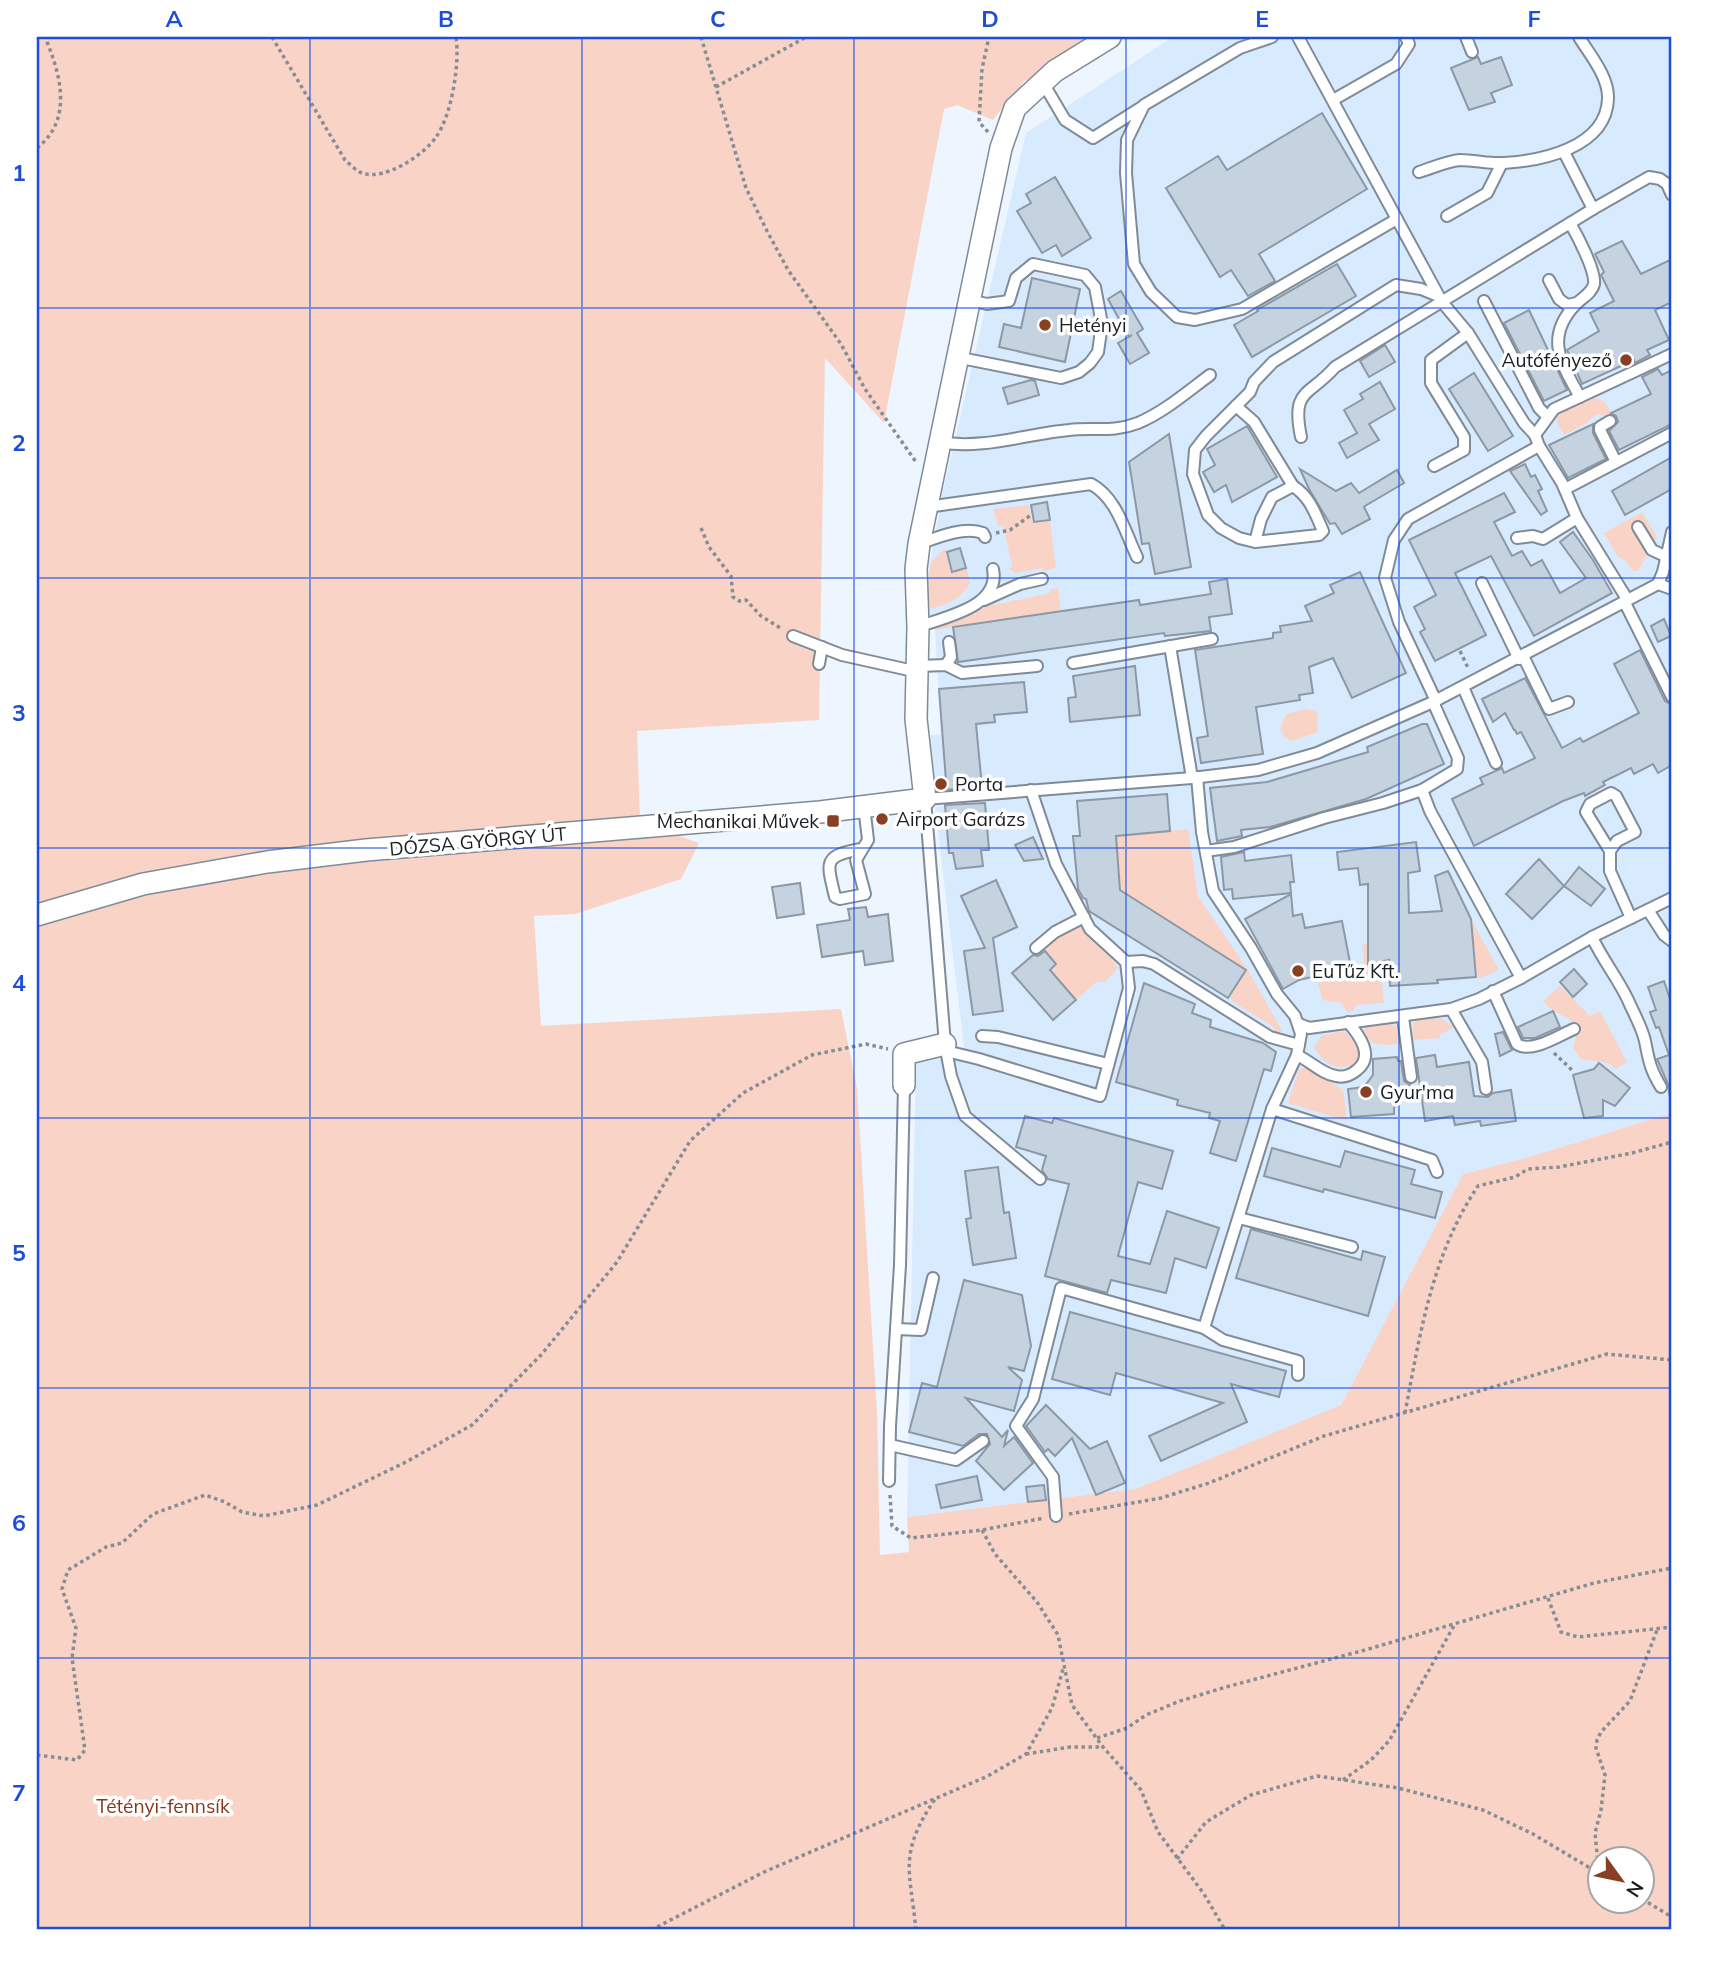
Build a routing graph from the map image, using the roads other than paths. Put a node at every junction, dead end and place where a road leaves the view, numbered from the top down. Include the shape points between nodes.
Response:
1 (1110, 37) edge
2 (1272, 37) edge
3 (1298, 37) edge
4 (1406, 37) edge
5 (1466, 37) edge
6 (1579, 37) edge
7 (1472, 52) dead end
8 (1042, 81) junction
9 (1333, 100) junction
10 (1144, 105) junction
11 (1564, 152) junction
12 (1502, 163) junction
13 (1419, 172) dead end
14 (1672, 195) edge
15 (1593, 209) junction
16 (1447, 216) dead end
17 (1397, 219) junction
18 (1570, 223) junction
19 (1549, 280) dead end
20 (1440, 299) junction
21 (969, 300) junction
22 (1484, 301) dead end
23 (1577, 303) junction
24 (1468, 333) junction
25 (1672, 354) edge
26 (956, 357) junction
27 (1637, 363) dead end
28 (1210, 375) dead end
29 (1593, 391) junction
30 (1580, 397) junction
31 (1236, 406) junction
32 (1548, 416) junction
33 (1609, 421) dead end
34 (1672, 433) edge
35 (1301, 437) dead end
36 (1536, 440) junction
37 (940, 442) junction
38 (1616, 462) junction
39 (1434, 466) dead end
40 (1293, 486) junction
41 (1565, 489) junction
42 (927, 506) junction
43 (1577, 518) junction
44 (1638, 527) dead end
45 (1672, 532) edge
46 (985, 536) road end
47 (1517, 538) dead end
48 (1255, 542) junction
49 (919, 544) junction
50 (1665, 556) junction
51 (1137, 557) dead end
52 (993, 569) dead end
53 (1042, 579) dead end
54 (1482, 583) dead end
55 (1658, 584) junction
56 (1672, 589) edge
57 (1625, 600) junction
58 (979, 603) junction
59 (918, 627) junction
60 (793, 636) road end
61 (1212, 639) dead end
62 (949, 642) dead end
63 (1170, 646) junction
64 (822, 647) junction
65 (1521, 657) junction
66 (1073, 663) dead end
67 (819, 664) dead end
68 (946, 664) junction
69 (1037, 666) dead end
70 (918, 669) junction
71 (1463, 687) junction
72 (1672, 697) edge
73 (1435, 702) junction
74 (1568, 702) dead end
75 (1496, 764) dead end
76 (1194, 778) junction
77 (1031, 790) junction
78 (1422, 790) junction
79 (925, 799) junction
80 (864, 806) junction
81 (861, 849) junction
82 (1206, 851) junction
83 (1610, 851) junction
84 (1672, 898) edge
85 (1648, 910) junction
86 (37, 915) edge
87 (1084, 917) junction
88 (1630, 918) junction
89 (1592, 937) junction
90 (1672, 941) edge
91 (1036, 948) dead end
92 (1126, 962) junction
93 (1521, 978) junction
94 (1493, 992) junction
95 (1451, 1009) junction
96 (1404, 1017) junction
97 (1348, 1022) junction
98 (1299, 1024) junction
99 (1574, 1029) dead end
100 (982, 1036) dead end
101 (946, 1048) junction
102 (1298, 1050) junction
103 (1108, 1063) junction
104 (1411, 1077) dead end
105 (904, 1085) joint
106 (1661, 1087) dead end
107 (1486, 1089) dead end
108 (1272, 1109) junction
109 (1437, 1172) dead end
110 (1040, 1179) dead end
111 (1239, 1218) junction
112 (1352, 1247) dead end
113 (933, 1278) dead end
114 (1204, 1328) junction
115 (896, 1329) junction
116 (1298, 1375) dead end
117 (983, 1441) dead end
118 (890, 1445) junction
119 (889, 1481) road end
120 (1056, 1516) road end

1 - 8 street
2 - 10 lane via 1240,48
3 - 9 lane
4 - 9 lane via 1409,44 1396,64
5 - 7 lane
6 - 11 lane via 1603,77 1608,99 1594,132
8 - 10 lane via 1065,120 1093,138
8 - 21 street via 1015,108 1001,148
9 - 17 lane
10 - 17 lane via 1127,139 1134,264 1151,292 1177,317 1195,320 1242,309
11 - 12 lane
11 - 15 lane
12 - 13 lane via 1458,160
12 - 16 lane via 1487,193
14 - 15 lane via 1660,178 1648,177
15 - 18 lane
17 - 20 lane
18 - 20 lane
18 - 23 lane via 1594,285
19 - 23 lane via 1559,299 1567,305
20 - 24 lane
20 - 31 lane via 1421,289 1396,285 1273,362
20 - 35 lane via 1306,391 1298,405
21 - 26 street
21 - 26 lane via 987,304 1009,301 1016,278 1033,264 1085,275 1095,288 1102,324 1098,352 1079,372 1061,378
22 - 32 lane via 1539,408
23 - 30 lane via 1566,315 1557,338 1561,359
24 - 36 lane
24 - 39 lane via 1431,360 1431,383 1464,437 1464,450
25 - 29 lane
26 - 37 street
27 - 29 lane via 1603,380
28 - 37 lane via 1163,409 1108,431 1073,429 974,445
29 - 30 lane
30 - 32 lane
31 - 40 lane via 1254,422
31 - 48 lane via 1195,450 1194,474 1208,515 1221,528
32 - 36 lane
33 - 38 lane via 1600,430
34 - 38 lane
36 - 41 lane
36 - 73 lane via 1408,519 1394,540 1385,578
37 - 42 street
38 - 41 lane
40 - 48 lane via 1272,497
40 - 48 lane via 1312,504 1323,531 1319,536
41 - 43 lane
42 - 49 street
42 - 51 lane via 1091,484 1111,500
43 - 47 lane via 1543,539
43 - 57 lane
44 - 50 lane via 1652,550
45 - 50 lane
46 - 49 lane via 975,530
49 - 59 street
50 - 55 lane
52 - 58 lane via 993,585
53 - 58 lane
54 - 65 lane
55 - 56 lane
55 - 57 lane
57 - 65 lane
57 - 72 lane
58 - 59 lane
59 - 70 street
60 - 64 lane
61 - 63 lane
62 - 68 lane via 951,657
63 - 66 lane
63 - 76 lane
64 - 67 lane
64 - 70 lane
65 - 71 lane
65 - 74 lane via 1549,709
68 - 69 lane via 962,674
68 - 70 lane
70 - 79 street via 916,719
71 - 73 lane
71 - 75 lane
73 - 76 lane via 1317,753 1258,770
73 - 78 lane via 1458,758 1457,769
76 - 77 lane
76 - 82 lane
77 - 79 lane
77 - 87 lane via 1056,863
78 - 82 lane via 1255,841
78 - 93 lane
79 - 80 street, DÓZSA GYÖRGY ÚT
79 - 101 lane
80 - 81 lane via 868,841
80 - 86 street, DÓZSA GYÖRGY ÚT via 267,862 144,884
81 - 81 lane via 856,860 865,894 840,900 835,897 829,871 832,859 838,853
82 - 98 lane via 1213,891
83 - 83 lane via 1587,812 1590,804 1611,793 1635,832 1617,841
83 - 88 lane via 1611,871
84 - 85 lane
85 - 88 lane
85 - 90 lane
87 - 91 lane
87 - 92 lane via 1090,929
88 - 89 lane
89 - 93 lane
89 - 106 lane via 1627,998 1644,1039 1650,1070
92 - 102 lane via 1154,964
92 - 103 lane via 1129,988
93 - 94 lane
94 - 95 lane
94 - 99 lane via 1522,1048
95 - 96 lane
95 - 107 lane via 1482,1062
96 - 97 lane
96 - 104 lane
97 - 98 lane via 1309,1028
97 - 102 lane via 1359,1036 1365,1060 1349,1076 1324,1072
98 - 102 lane
100 - 103 lane
101 - 103 lane via 1100,1096
101 - 105 street via 904,1054
101 - 110 lane via 965,1116
102 - 108 lane
105 - 115 lane
108 - 109 lane via 1432,1160
108 - 111 lane
111 - 112 lane
111 - 114 lane
113 - 115 lane via 921,1330
114 - 116 lane via 1223,1340 1298,1361
114 - 120 lane via 1061,1288 1033,1399 1016,1426 1053,1477
115 - 118 lane
117 - 118 lane via 956,1460
118 - 119 lane

